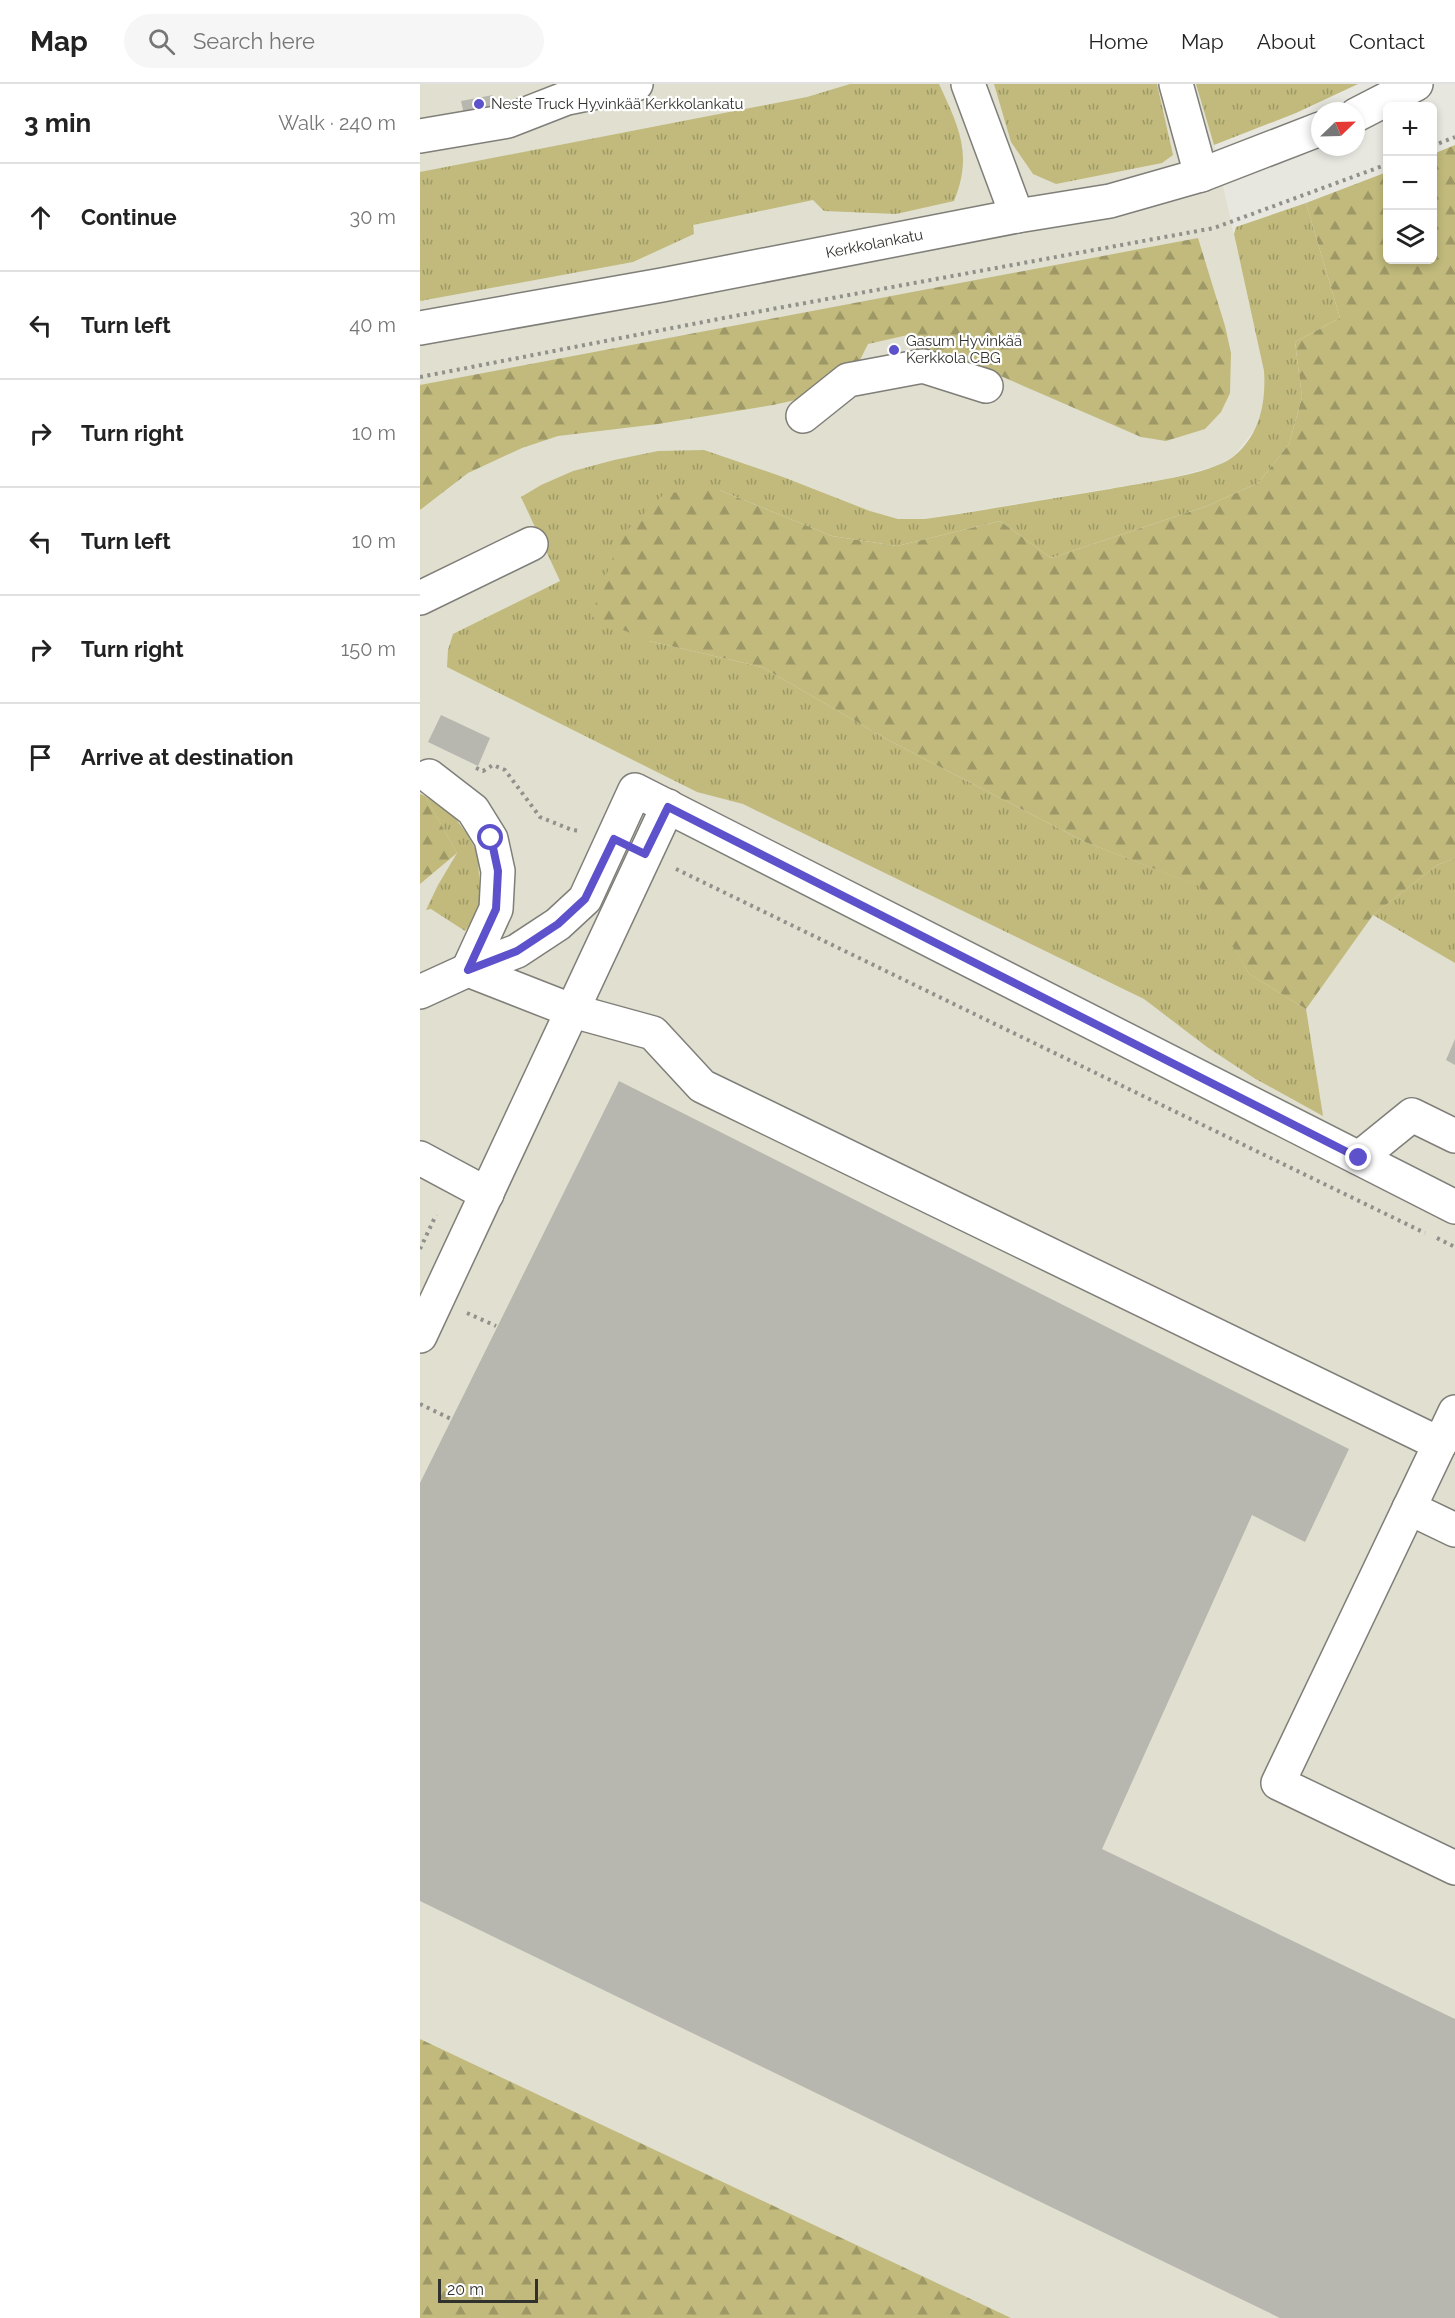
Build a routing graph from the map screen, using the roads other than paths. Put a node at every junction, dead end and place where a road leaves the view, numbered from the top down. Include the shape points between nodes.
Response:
1 (636, 84) edge
2 (968, 84) edge
3 (1176, 84) edge
4 (1416, 84) edge
5 (1365, 110) edge
6 (1311, 132) edge
7 (420, 136) edge
8 (1201, 175) junction
9 (1017, 216) junction
10 (420, 328) edge
11 (986, 386) dead end
12 (803, 416) dead end
13 (531, 544) dead end
14 (420, 598) edge
15 (429, 776) dead end
16 (668, 807) junction
17 (468, 970) junction
18 (420, 992) edge
19 (573, 1011) junction
20 (1455, 1136) edge
21 (420, 1158) edge
22 (1359, 1158) junction
23 (487, 1194) junction
24 (1455, 1207) edge
25 (420, 1336) edge
26 (1455, 1412) edge
27 (1440, 1444) junction
28 (1409, 1508) junction
29 (1455, 1530) edge
30 (1455, 1868) edge

1 - 7 street via 567,98 508,120
2 - 9 street
3 - 8 street
4 - 5 street
6 - 8 street, Kerkkolankatu
8 - 9 street, Kerkkolankatu via 1110,201
9 - 10 street, Kerkkolankatu
11 - 12 street via 923,366 848,380
13 - 14 street
15 - 17 street via 473,810 491,838 498,871 496,909
16 - 17 street via 635,790 585,899 558,924 517,951
16 - 19 street
16 - 22 street
17 - 18 street
17 - 19 street
19 - 23 street
19 - 27 street via 653,1033 702,1086
20 - 22 street via 1412,1115
21 - 23 street
22 - 24 street
23 - 25 street
26 - 27 street
27 - 28 street
28 - 29 street
28 - 30 street via 1278,1783

